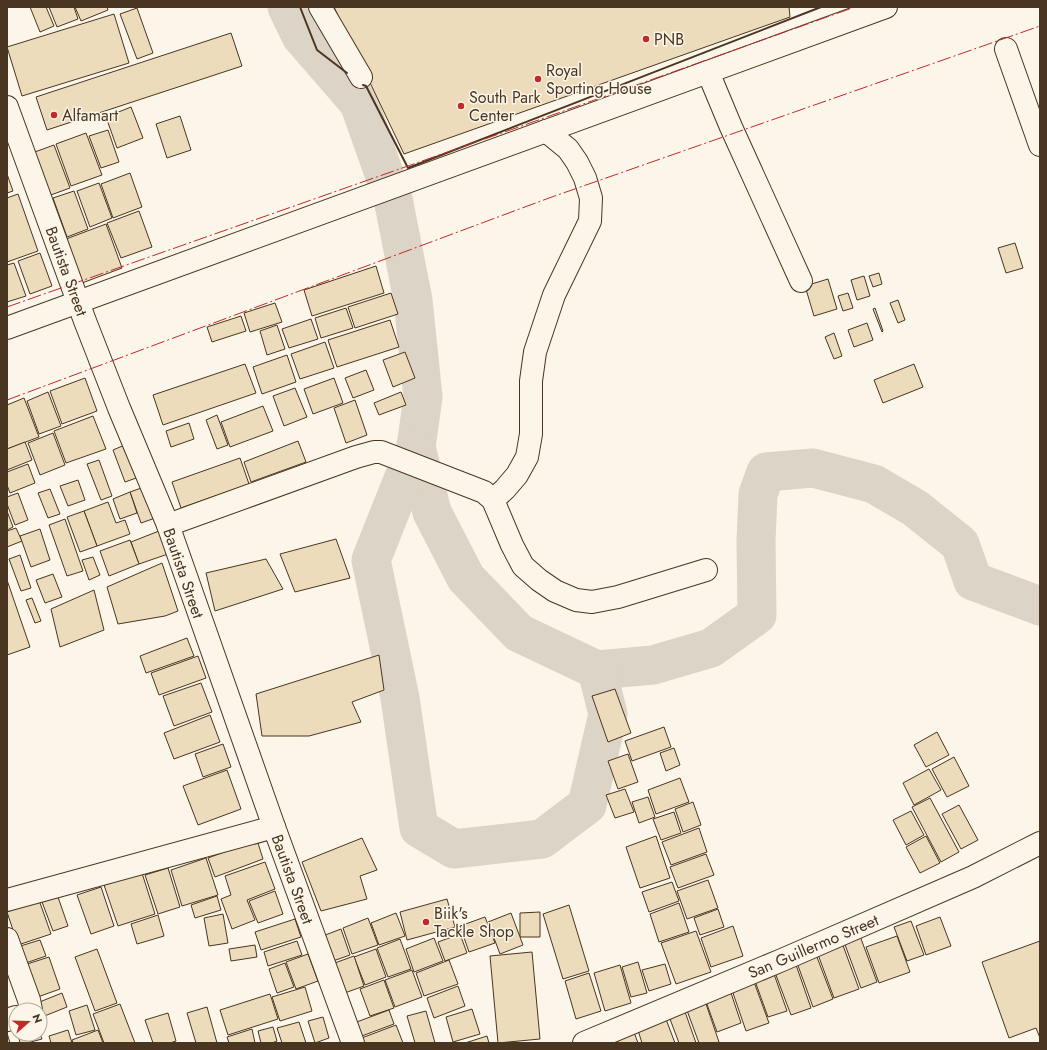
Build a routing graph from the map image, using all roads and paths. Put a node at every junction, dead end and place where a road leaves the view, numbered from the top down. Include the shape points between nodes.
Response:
1 (320, 7) edge
2 (886, 7) edge
3 (1006, 49) dead end
4 (708, 72) junction
5 (361, 77) dead end
6 (7, 107) edge
7 (546, 131) junction
8 (1040, 145) edge
9 (801, 282) dead end
10 (79, 303) junction
11 (7, 328) edge
12 (493, 500) junction
13 (168, 525) junction
14 (706, 570) dead end
15 (274, 827) junction
16 (1040, 843) edge
17 (7, 900) edge
18 (7, 939) edge
19 (29, 1002) edge
20 (353, 1043) edge
21 (584, 1043) edge

1 - 5 street
2 - 4 street
3 - 8 street
4 - 7 street
4 - 9 street via 730,127
6 - 10 street, Bautista Street
7 - 10 street
7 - 12 street via 568,149 578,162 591,198 590,221 554,295 535,352 531,381 531,434 527,457 517,475
10 - 11 street
10 - 13 street, Bautista Street
12 - 13 street via 484,492 381,452 374,452
12 - 14 street via 523,566 555,591 576,600 592,602 618,597
13 - 15 street, Bautista Street
15 - 17 street
15 - 20 street, Bautista Street
16 - 21 street, San Guillermo Street via 973,877
18 - 19 street

